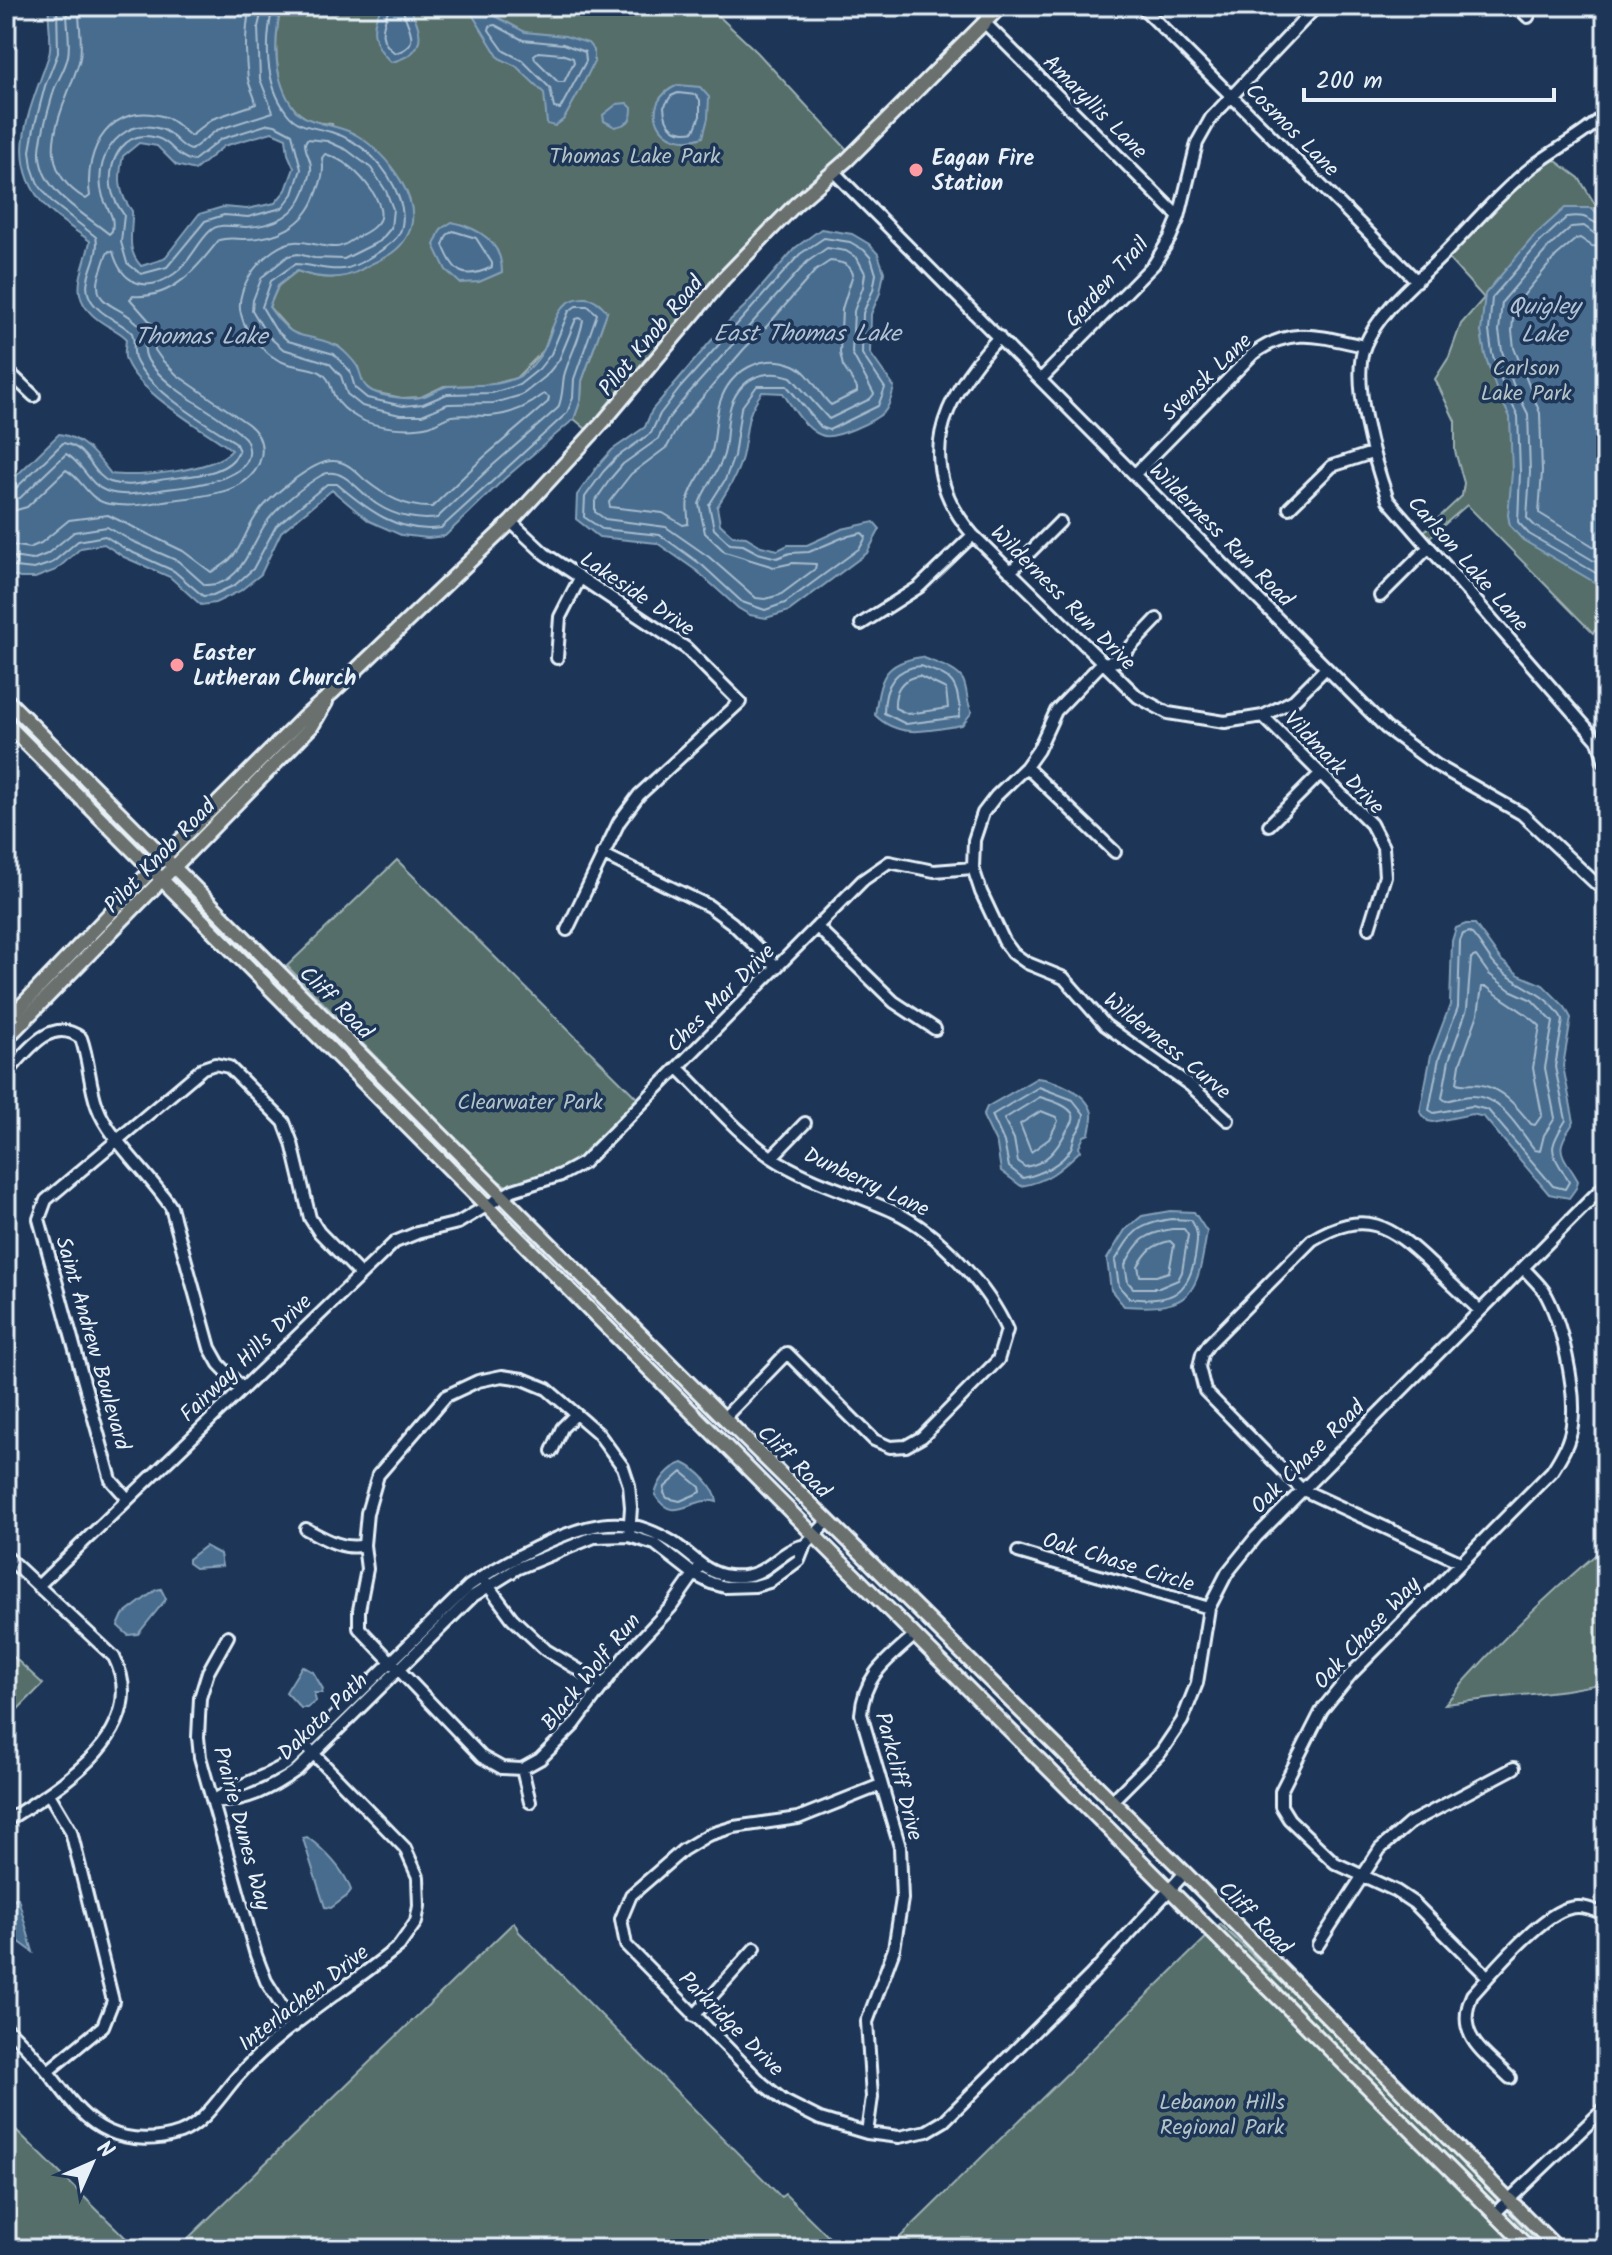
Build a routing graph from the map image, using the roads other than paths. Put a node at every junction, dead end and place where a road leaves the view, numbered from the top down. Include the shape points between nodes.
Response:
1 (1001, 6) edge
2 (1141, 6) edge
3 (1517, 6) edge
4 (1534, 6) edge
5 (1318, 7) edge
6 (985, 23) junction
7 (1231, 96) junction
8 (1606, 113) edge
9 (1596, 124) junction
10 (1606, 132) edge
11 (834, 172) junction
12 (1179, 217) junction
13 (1417, 281) junction
14 (999, 337) junction
15 (1364, 346) junction
16 (6, 375) edge
17 (1041, 379) junction
18 (34, 396) dead end
19 (1372, 453) junction
20 (1135, 474) junction
21 (1289, 508) dead end
22 (511, 522) junction
23 (1060, 522) dead end
24 (973, 535) junction
25 (1428, 548) junction
26 (1010, 572) junction
27 (580, 578) junction
28 (1380, 596) dead end
29 (1157, 619) dead end
30 (861, 624) dead end
31 (557, 658) dead end
32 (1102, 663) junction
33 (1326, 668) junction
34 (332, 693) junction
35 (6, 699) edge
36 (1263, 716) junction
37 (6, 723) edge
38 (1602, 737) edge
39 (1606, 765) edge
40 (1026, 767) junction
41 (1320, 774) junction
42 (1269, 825) dead end
43 (1115, 852) dead end
44 (602, 854) junction
45 (164, 857) junction
46 (174, 868) junction
47 (973, 868) junction
48 (153, 870) junction
49 (163, 880) junction
50 (1606, 893) edge
51 (817, 927) junction
52 (1369, 928) dead end
53 (567, 930) dead end
54 (777, 967) junction
55 (6, 1022) edge
56 (935, 1029) dead end
57 (6, 1039) edge
58 (678, 1068) junction
59 (6, 1074) edge
60 (1228, 1120) dead end
61 (805, 1123) dead end
62 (118, 1139) junction
63 (772, 1157) junction
64 (1606, 1184) edge
65 (503, 1196) junction
66 (487, 1205) junction
67 (1523, 1268) junction
68 (360, 1274) junction
69 (1480, 1311) junction
70 (242, 1388) junction
71 (576, 1414) junction
72 (724, 1418) junction
73 (552, 1451) dead end
74 (1301, 1489) junction
75 (127, 1498) junction
76 (828, 1521) junction
77 (306, 1529) dead end
78 (629, 1530) junction
79 (810, 1540) junction
80 (364, 1545) junction
81 (1018, 1552) dead end
82 (6, 1556) edge
83 (1460, 1562) junction
84 (698, 1571) junction
85 (484, 1581) junction
86 (38, 1586) junction
87 (1209, 1608) junction
88 (915, 1635) junction
89 (228, 1636) dead end
90 (394, 1667) junction
91 (604, 1685) junction
92 (310, 1750) junction
93 (1514, 1768) dead end
94 (522, 1769) junction
95 (881, 1785) junction
96 (49, 1794) junction
97 (213, 1801) junction
98 (530, 1802) dead end
99 (1111, 1802) junction
100 (6, 1821) edge
101 (1185, 1873) junction
102 (1363, 1876) junction
103 (1169, 1891) junction
104 (1606, 1915) edge
105 (1318, 1945) dead end
106 (755, 1948) dead end
107 (1488, 1977) junction
108 (694, 2016) junction
109 (294, 2026) junction
110 (6, 2027) edge
111 (48, 2071) junction
112 (1510, 2078) dead end
113 (1606, 2107) edge
114 (867, 2133) junction
115 (1507, 2200) junction
116 (1494, 2214) junction
117 (1530, 2249) edge
118 (1558, 2249) edge

1 - 6 main road, Pilot Knob Road
2 - 7 street, Cosmos Lane
3 - 4 street via 1528,17
5 - 7 street, Garden Trail
6 - 11 main road, Pilot Knob Road
6 - 12 street, Amaryllis Lane
7 - 12 street, Garden Trail via 1197,143
7 - 13 street, Cosmos Lane
8 - 9 street
9 - 10 street
9 - 13 street via 1518,178
11 - 14 street, Wilderness Run Road
11 - 22 main road, Pilot Knob Road via 724,278
12 - 17 street, Garden Trail via 1154,264
13 - 15 street via 1381,318
14 - 17 street, Wilderness Run Road
14 - 24 street, Wilderness Run Drive via 962,382 938,444 945,494
15 - 19 street, Carlson Lake Lane via 1361,375
15 - 20 street, Svensk Lane via 1304,334 1268,343
16 - 18 street
17 - 20 street, Wilderness Run Road
19 - 21 street via 1332,466
19 - 25 street, Carlson Lake Lane via 1388,500
20 - 33 street, Wilderness Run Road
22 - 27 street, Lakeside Drive
22 - 34 main road, Pilot Knob Road
23 - 26 street
24 - 26 street, Wilderness Run Drive
24 - 30 street via 919,587
25 - 28 street
25 - 38 street, Carlson Lake Lane
26 - 32 street, Wilderness Run Drive
27 - 31 street via 560,617
27 - 44 street, Lakeside Drive via 686,648 740,702 639,795
29 - 32 street, Wilderness Curve via 1117,661
32 - 36 street, Wilderness Run Drive via 1138,697 1168,713 1225,722
32 - 40 street, Wilderness Curve via 1056,711
33 - 36 street, Wilderness Run Drive via 1294,700
33 - 50 street, Wilderness Run Road via 1401,741 1522,814
34 - 45 main road, Pilot Knob Road
34 - 46 main road, Pilot Knob Road via 312,726
35 - 45 main road, Cliff Road
36 - 41 street, Vildmark Drive
37 - 48 main road, Cliff Road
38 - 39 street, Carlson Lake Lane
40 - 43 street
40 - 47 street, Wilderness Curve via 983,813 974,840
41 - 42 street
41 - 52 street, Vildmark Drive via 1371,824 1383,847 1385,876
44 - 53 street
44 - 54 street via 709,906
45 - 46 main road, Cliff Road
45 - 48 main road, Pilot Knob Road
46 - 49 main road, Pilot Knob Road
46 - 65 main road, Cliff Road
47 - 51 street, Ches Mar Drive via 934,871 889,862 863,880
47 - 60 street, Wilderness Curve via 1013,953 1064,978 1105,1025 1191,1086
48 - 49 main road, Cliff Road
48 - 55 main road, Pilot Knob Road
49 - 57 main road, Pilot Knob Road
49 - 66 main road, Cliff Road
51 - 54 street, Ches Mar Drive
51 - 56 street via 894,1002
54 - 58 street, Ches Mar Drive
58 - 63 street, Dunberry Lane
58 - 65 street, Ches Mar Drive via 583,1163
59 - 62 street via 54,1029 75,1034 87,1055 97,1107
61 - 63 street
62 - 68 street, Saint Andrew Boulevard via 203,1068 229,1067 284,1122 310,1218
62 - 70 street via 171,1207 210,1348
62 - 75 street, Saint Andrew Boulevard via 46,1200 39,1219 111,1480
63 - 72 street, Dunberry Lane via 898,1213 933,1235 960,1262 1007,1330 998,1360 922,1437 906,1446 874,1440 787,1353
64 - 67 street, Oak Chase Road
65 - 66 street, Fairway Hills Drive
65 - 72 main road, Cliff Road
66 - 68 street, Fairway Hills Drive via 458,1223 395,1242
66 - 79 main road, Cliff Road
67 - 69 street, Oak Chase Road
67 - 83 street, Oak Chase Way via 1555,1314 1573,1389 1572,1427 1552,1471
68 - 70 street, Fairway Hills Drive
69 - 74 street, Oak Chase Road
69 - 74 street via 1402,1236 1377,1225 1350,1224 1312,1240 1209,1344 1199,1367 1205,1391
70 - 75 street, Fairway Hills Drive
71 - 73 street via 562,1428
71 - 78 street via 623,1467 629,1485
71 - 80 street via 547,1389 502,1376 446,1396 378,1475
72 - 76 main road, Cliff Road
74 - 83 street
74 - 87 street, Oak Chase Road via 1227,1573
75 - 86 street, Fairway Hills Drive
76 - 79 street, Dakota Path
76 - 99 main road, Cliff Road
77 - 80 street via 340,1545
78 - 84 street, Dakota Path via 653,1531 674,1542
78 - 85 street, Dakota Path via 607,1524 580,1531 502,1563
79 - 84 street, Dakota Path via 792,1547 765,1570 746,1576
79 - 88 main road, Cliff Road
80 - 90 street via 367,1569 359,1628
81 - 87 street, Oak Chase Circle
82 - 86 street
83 - 102 street, Oak Chase Way via 1322,1710 1281,1791 1281,1806 1289,1819 1335,1863
84 - 91 street, Black Wolf Run
85 - 90 street, Dakota Path via 469,1586
85 - 91 street via 546,1650
86 - 96 street via 114,1657 125,1693 122,1716 105,1740
87 - 99 street, Oak Chase Road via 1197,1683 1182,1721 1161,1752
88 - 95 street, Parkcliff Drive via 870,1679 863,1695 861,1714
88 - 103 main road, Cliff Road
89 - 97 street, Prairie Dunes Way via 200,1698 200,1757
90 - 92 street, Dakota Path
90 - 94 street via 482,1757 502,1768
91 - 94 street, Black Wolf Run via 558,1743
92 - 97 street, Dakota Path
92 - 109 street, Interlachen Drive via 405,1848 418,1877 419,1906 416,1922 399,1946
93 - 102 street via 1410,1823 1380,1849
94 - 98 street
95 - 108 street, Parkridge Drive via 798,1818 708,1835 631,1895 621,1919 626,1945
95 - 114 street, Parkcliff Drive via 900,1847 902,1899 894,1949 867,2022 872,2097
96 - 100 street
96 - 111 street via 71,1831 113,2001 103,2026
97 - 109 street, Prairie Dunes Way via 256,1955
99 - 101 main road, Cliff Road
101 - 103 street, Parkridge Drive
101 - 115 main road, Cliff Road
102 - 105 street
102 - 107 street, Oak Chase Way via 1414,1903
103 - 114 street, Parkridge Drive via 944,2121 899,2137
103 - 116 main road, Cliff Road
104 - 107 street via 1568,1908 1545,1919
106 - 108 street
107 - 112 street via 1472,1995 1466,2027
108 - 114 street, Parkridge Drive via 784,2101
109 - 111 street, Interlachen Drive via 251,2062 202,2119 159,2138 136,2139 94,2123
110 - 111 street, Interlachen Drive
113 - 115 street
115 - 116 street
115 - 118 main road, Cliff Road
116 - 117 main road, Cliff Road

